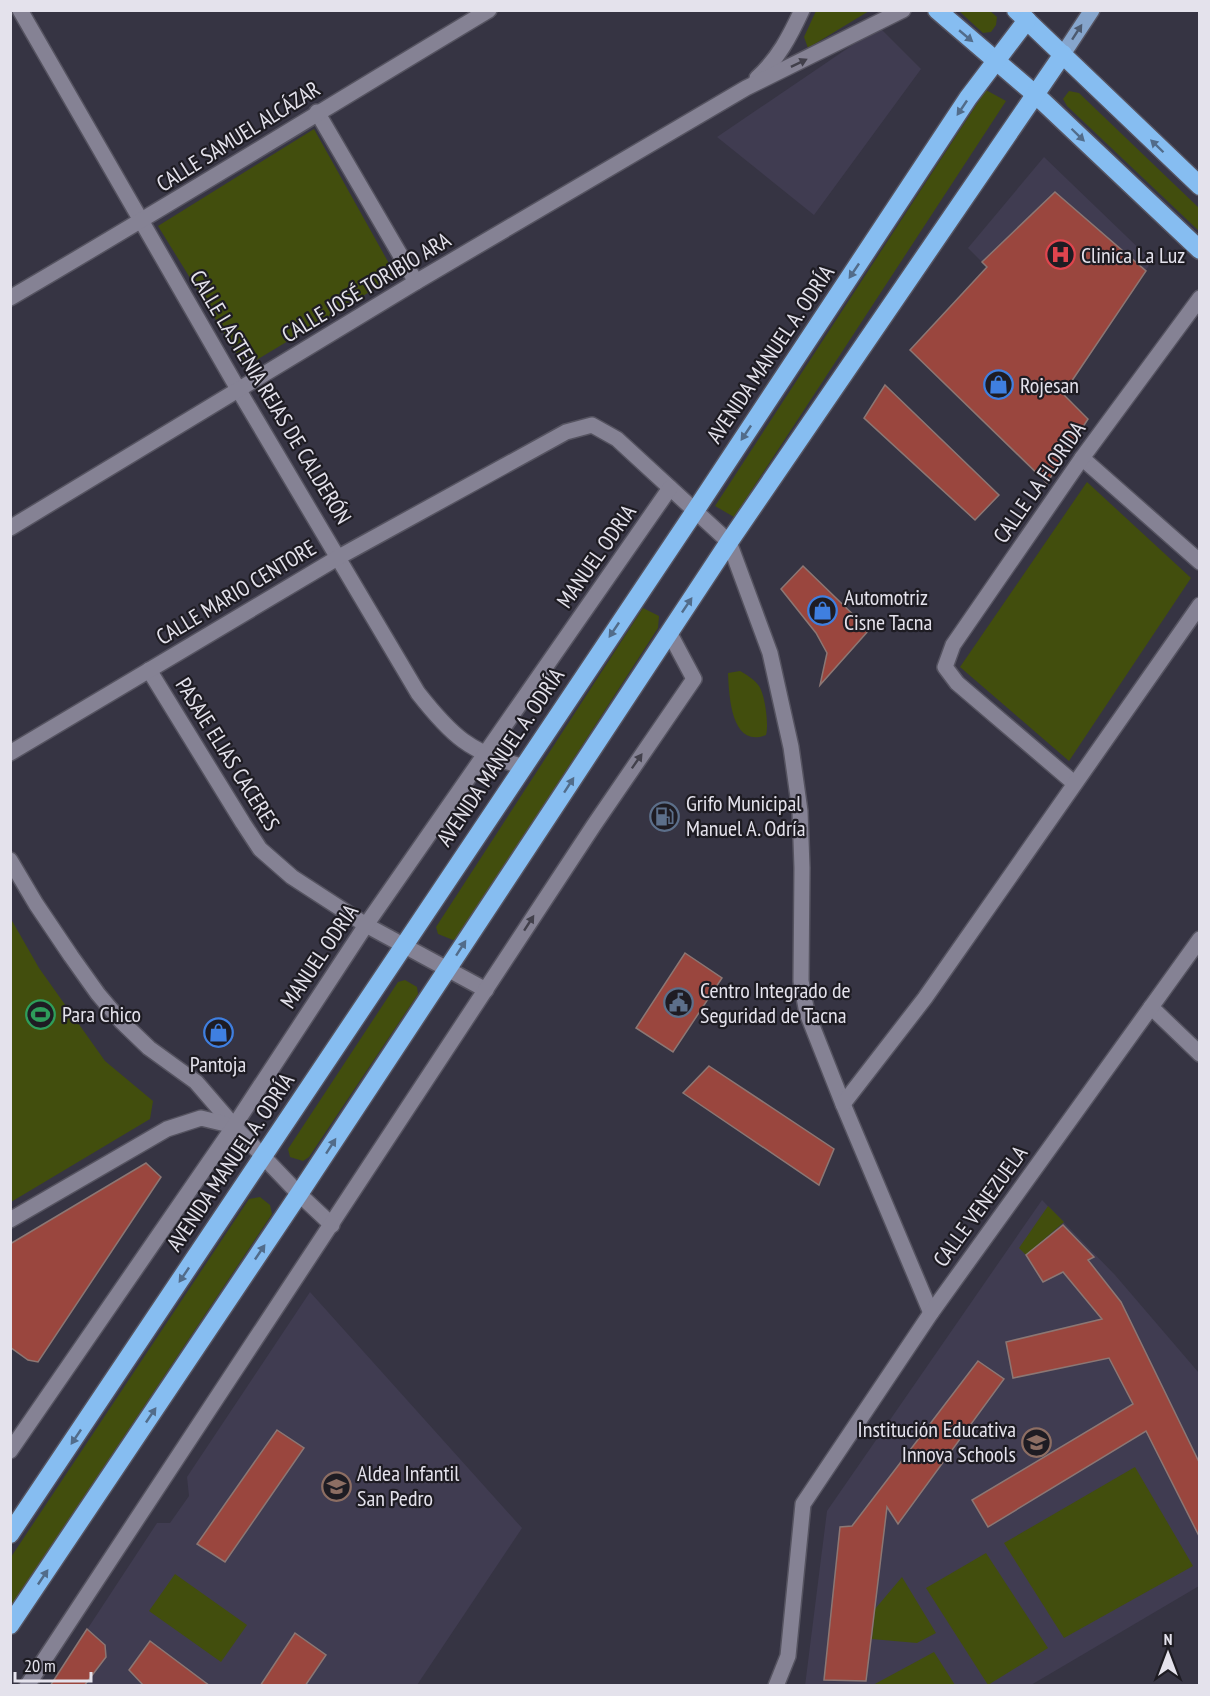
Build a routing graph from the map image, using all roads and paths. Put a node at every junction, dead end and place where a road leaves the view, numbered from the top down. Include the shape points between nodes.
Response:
1 (20, 10) edge
2 (489, 10) edge
3 (802, 10) edge
4 (903, 10) edge
5 (937, 10) edge
6 (1092, 10) edge
7 (1026, 14) edge
8 (1063, 54) junction
9 (996, 61) junction
10 (746, 88) junction
11 (1036, 95) junction
12 (317, 112) junction
13 (1200, 186) edge
14 (142, 222) junction
15 (1200, 250) edge
16 (416, 282) junction
17 (10, 298) edge
18 (1200, 298) edge
19 (238, 389) junction
20 (1082, 458) junction
21 (670, 488) junction
22 (695, 511) junction
23 (10, 528) edge
24 (729, 542) junction
25 (339, 557) junction
26 (1200, 562) edge
27 (1200, 605) edge
28 (669, 632) junction
29 (149, 670) junction
30 (10, 753) edge
31 (486, 755) junction
32 (522, 766) junction
33 (1074, 783) junction
34 (10, 860) edge
35 (366, 925) junction
36 (1200, 939) edge
37 (403, 945) junction
38 (447, 970) junction
39 (486, 990) junction
40 (1151, 1007) junction
41 (1200, 1054) edge
42 (843, 1104) junction
43 (234, 1126) junction
44 (264, 1156) junction
45 (298, 1194) junction
46 (10, 1220) edge
47 (332, 1225) junction
48 (931, 1312) junction
49 (10, 1451) edge
50 (10, 1534) edge
51 (10, 1625) edge
52 (27, 1686) edge
53 (776, 1686) edge

1 - 14 street, CALLE LASTENIA REJAS DE CALDERÓN
2 - 12 street, CALLE SAMUEL ALCÁZAR
3 - 10 street, CALLE JOSÉ TORIBIO ARA via 771,66
10 -> 4 street, CALLE JOSÉ TORIBIO ARA
5 -> 9 highway
8 -> 6 main road
7 - 8 highway
7 - 9 highway, AVENIDA MANUEL A. ODRÍA
8 - 11 highway
13 -> 8 highway
9 - 11 highway
9 -> 22 highway, AVENIDA MANUEL A. ODRÍA
10 - 16 street, CALLE JOSÉ TORIBIO ARA
11 -> 15 highway
11 - 24 highway
12 - 14 street, CALLE SAMUEL ALCÁZAR
12 - 16 street
14 - 17 street, CALLE SAMUEL ALCÁZAR
14 - 19 street, CALLE LASTENIA REJAS DE CALDERÓN
16 - 19 street, CALLE JOSÉ TORIBIO ARA
18 - 20 street, CALLE LA FLORIDA
19 - 23 street, CALLE JOSÉ TORIBIO ARA
19 - 25 street, CALLE LASTENIA REJAS DE CALDERÓN
20 - 26 street
20 - 33 street, CALLE LA FLORIDA via 953,645 945,667 957,683
21 - 22 street, CALLE MARIO CENTORE
21 - 25 street, CALLE MARIO CENTORE via 617,439 592,425 566,432
21 - 31 street, MANUEL ODRIA
22 - 24 street, CALLE MARIO CENTORE
22 -> 32 highway, AVENIDA MANUEL A. ODRÍA
28 -> 24 highway
24 - 42 street via 770,653 791,747 800,811 801,981 807,1013
25 - 29 street, CALLE MARIO CENTORE
25 - 31 street, CALLE LASTENIA REJAS DE CALDERÓN via 418,693 461,741
27 - 33 street
38 -> 28 highway
39 -> 28 street via 694,679
29 - 30 street, CALLE MARIO CENTORE
29 - 35 street, PASAJE ELIAS CACERES via 260,849 292,877
31 - 32 street, CALLE LASTENIA REJAS DE CALDERÓN
31 - 35 street, MANUEL ODRIA
32 - 37 highway, AVENIDA MANUEL A. ODRÍA
33 - 42 street via 925,998
34 - 43 street via 71,956 121,1022 196,1082
35 - 37 street, PASAJE ELIAS CACERES
35 - 43 street, MANUEL ODRIA
36 - 40 street, CALLE VENEZUELA
37 - 38 street, PASAJE ELIAS CACERES
37 - 44 highway, AVENIDA MANUEL A. ODRÍA
38 - 39 street, PASAJE ELIAS CACERES
45 -> 38 highway
39 - 47 street
40 - 41 street
40 - 48 street, CALLE VENEZUELA
42 - 48 street
43 - 44 street
43 - 46 street via 201,1118 167,1129
43 - 49 street, MANUEL ODRIA
44 - 45 street
44 -> 50 highway, AVENIDA MANUEL A. ODRÍA
45 - 47 street
51 -> 45 highway
47 - 52 street
48 - 53 street, CALLE VENEZUELA via 804,1504 788,1656

